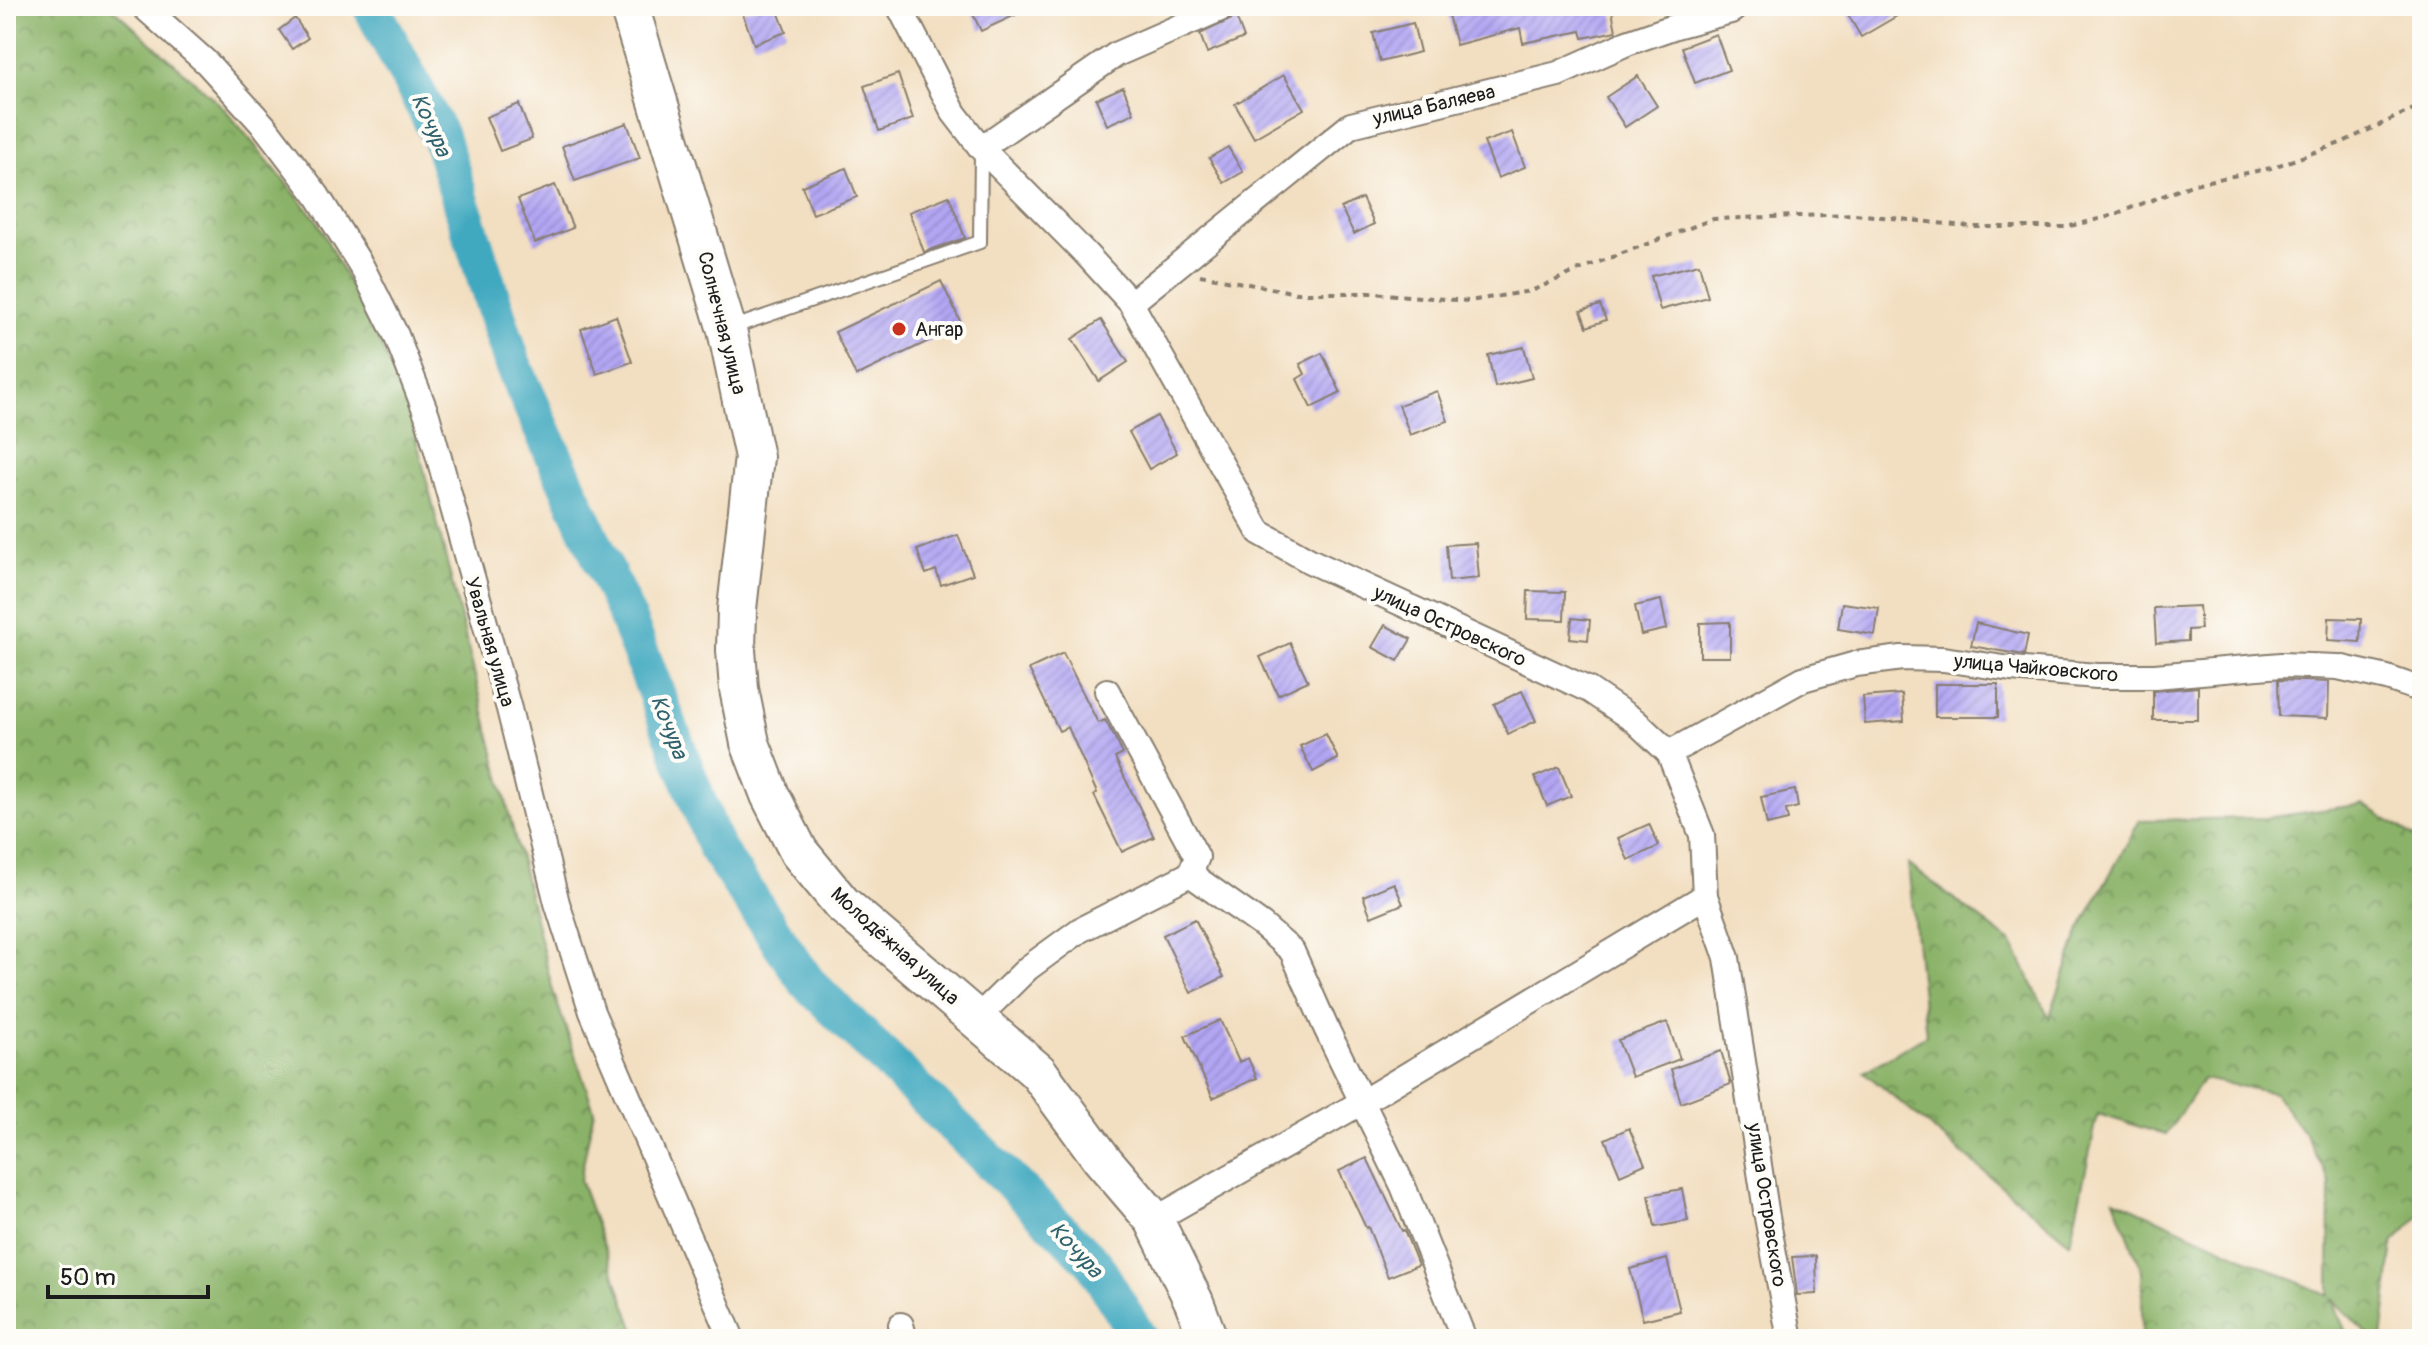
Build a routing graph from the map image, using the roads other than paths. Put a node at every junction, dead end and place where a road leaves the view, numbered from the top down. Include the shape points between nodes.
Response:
1 (143, 6) edge
2 (629, 6) edge
3 (899, 6) edge
4 (1227, 6) edge
5 (1738, 6) edge
6 (981, 148) junction
7 (1131, 303) junction
8 (727, 330) junction
9 (736, 650) joint
10 (2422, 690) edge
11 (1107, 691) dead end
12 (1669, 753) junction
13 (1190, 874) junction
14 (1705, 896) junction
15 (976, 1019) junction
16 (1364, 1101) junction
17 (1154, 1220) junction
18 (732, 1339) edge
19 (1208, 1339) edge
20 (1464, 1339) edge
21 (1790, 1339) edge

1 - 18 street, Увальная улица via 207,63 265,127 317,195 396,335 427,415 557,903 592,1012
2 - 8 main road, Солнечная улица
3 - 6 street, улица Островского via 954,113
4 - 6 street via 1117,54
5 - 7 street, улица Баляева via 1627,43 1558,74 1351,125
6 - 7 street, улица Островского
6 - 8 lane via 980,242
7 - 12 street, улица Островского via 1259,532 1310,561 1589,690 1635,721
8 - 9 main road, Солнечная улица via 754,457
9 - 15 main road, Молодёжная улица via 750,743 799,852 842,904
10 - 12 street, улица Чайковского via 2338,667 2281,665 2097,676 1902,658 1803,679
11 - 13 street via 1197,857
12 - 14 street, улица Островского via 1702,835
13 - 15 street, Молодёжная улица via 1080,930 1028,968
13 - 16 street via 1292,951
14 - 16 street
14 - 21 street, улица Островского via 1727,958
15 - 17 main road, Молодёжная улица via 1038,1072
16 - 17 street
16 - 20 street
17 - 19 main road, Молодёжная улица

